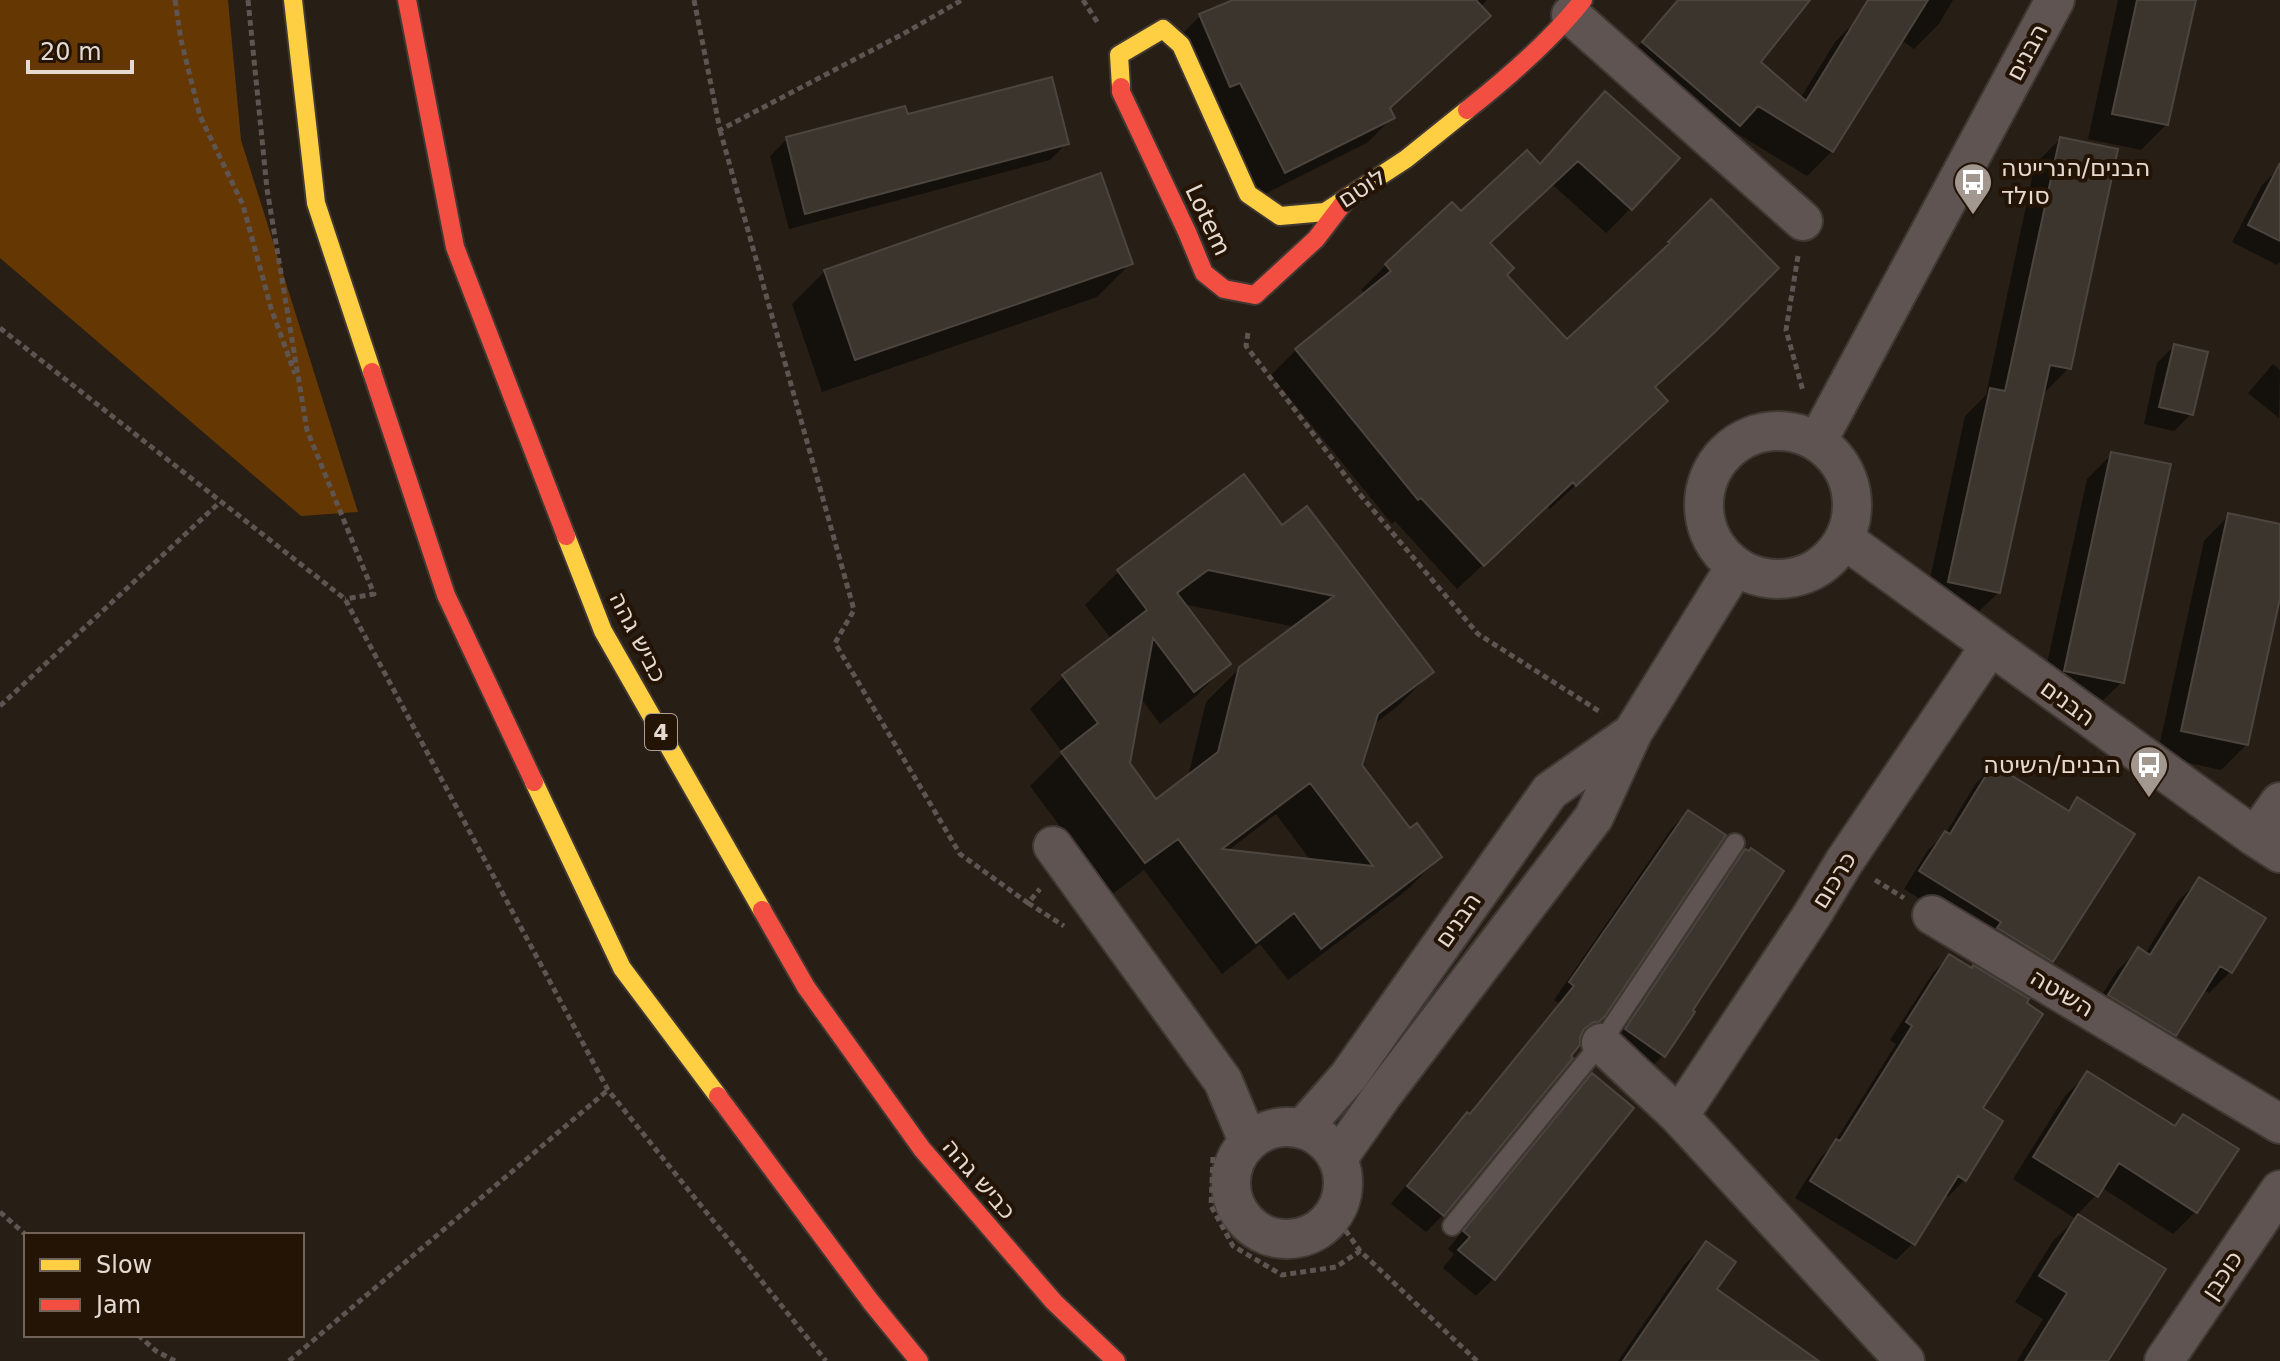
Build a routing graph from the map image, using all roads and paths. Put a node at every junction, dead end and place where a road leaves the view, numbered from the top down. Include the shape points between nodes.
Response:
1 (175, 0) edge
2 (248, 0) edge
3 (293, 0) edge
4 (407, 0) edge
5 (694, 0) edge
6 (962, 0) edge
7 (2055, 0) edge
8 (1577, 7) edge
9 (1119, 55) joint
10 (720, 130) junction
11 (1348, 197) junction
12 (1803, 221) joint
13 (1255, 295) junction
14 (0, 328) edge
15 (300, 386) junction
16 (1817, 442) junction
17 (220, 502) junction
18 (1844, 539) junction
19 (1735, 567) junction
20 (345, 599) junction
21 (1990, 646) junction
22 (0, 706) edge
23 (1633, 732) junction
24 (2280, 802) edge
25 (1735, 843) dead end
26 (2267, 845) edge
27 (1058, 853) joint
28 (1844, 862) junction
29 (1028, 903) junction
30 (1932, 915) joint
31 (1072, 932) dead end
32 (1601, 1043) junction
33 (608, 1090) junction
34 (1679, 1116) junction
35 (2280, 1124) edge
36 (1303, 1128) junction
37 (1231, 1142) junction
38 (1338, 1158) junction
39 (2280, 1190) edge
40 (0, 1212) edge
41 (1334, 1214) junction
42 (1452, 1226) dead end
43 (24, 1233) edge
44 (1360, 1251) junction
45 (140, 1337) edge
46 (175, 1361) edge
47 (289, 1361) edge
48 (826, 1361) edge
49 (919, 1361) edge
50 (1116, 1361) edge
51 (1477, 1361) edge
52 (1905, 1361) edge
53 (2164, 1361) edge

1 - 15 path via 200,116 243,205 271,308
2 - 15 path via 267,189
3 - 49 main road via 316,203 446,595 622,968
4 - 50 main road, כביש גהה / 4 via 455,247 603,631 806,987 922,1149 1054,1302
5 - 10 path
6 - 10 path
7 - 16 street, הבנים
8 - 11 main road, לוטם via 1490,92
8 - 12 street, לוטם
9 - 11 main road, לוטם via 1163,29 1181,45 1248,194 1280,216 1325,212
9 - 13 main road, Lotem via 1121,92 1204,273 1224,289
10 - 29 path via 854,610 835,643 960,854
11 - 13 main road via 1316,239
12 - 16 path via 1786,330
13 - 23 path via 1246,346 1357,491 1478,634
14 - 17 path
15 - 20 path via 307,430 374,594
16 - 18 street via 1834,456 1852,496
16 - 19 street via 1768,431 1744,439 1723,455 1709,476 1703,501 1706,526 1717,549
17 - 20 path
17 - 22 path
18 - 19 street via 1829,559 1808,573 1783,580
18 - 21 street, הבנים
19 - 23 street, הבנים
20 - 33 path
21 - 26 street, הבנים
21 - 28 street, כרכום
23 - 36 street, הבנים via 1550,791 1348,1077
23 - 38 street, הבנים via 1594,817
24 - 26 street
25 - 32 lane
27 - 29 path
27 - 37 street via 1223,1081
28 - 30 path
28 - 34 street, כרכום
29 - 31 path
30 - 35 street, השיטה
32 - 34 street
32 - 42 lane
33 - 47 path
33 - 48 path
34 - 52 street
36 - 37 street via 1284,1126
36 - 38 street via 1329,1145
37 - 41 street via 1236,1156 1231,1194 1250,1226 1285,1240 1321,1228
37 - 44 path via 1211,1206 1233,1246 1282,1275 1336,1267
38 - 41 street via 1342,1196
39 - 53 street, כוכבן
40 - 43 path
41 - 44 path
44 - 51 path
45 - 46 path

